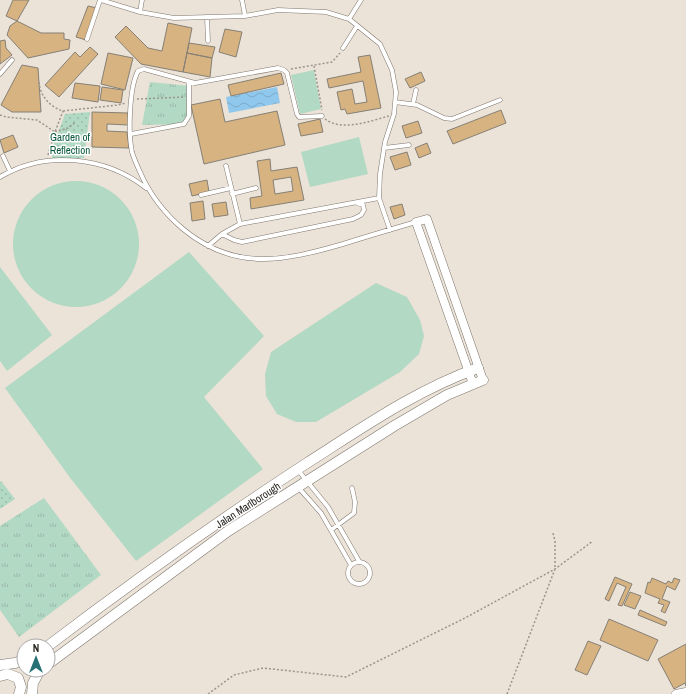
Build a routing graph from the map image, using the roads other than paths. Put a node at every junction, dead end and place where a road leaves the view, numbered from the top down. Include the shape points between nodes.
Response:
1 (101, 0) edge
2 (142, 0) edge
3 (242, 0) edge
4 (362, 0) edge
5 (140, 12) junction
6 (245, 16) junction
7 (207, 17) junction
8 (349, 19) junction
9 (357, 26) junction
10 (87, 39) dead end
11 (208, 41) dead end
12 (344, 48) road end
13 (12, 60) dead end
14 (0, 74) edge
15 (189, 82) junction
16 (416, 90) dead end
17 (500, 100) dead end
18 (395, 102) junction
19 (413, 104) junction
20 (322, 116) road end
21 (131, 134) junction
22 (409, 145) dead end
23 (384, 148) junction
24 (3, 156) dead end
25 (226, 166) dead end
26 (10, 171) junction
27 (0, 177) edge
28 (231, 188) junction
29 (256, 188) dead end
30 (147, 189) junction
31 (232, 194) junction
32 (201, 195) dead end
33 (380, 198) junction
34 (357, 203) junction
35 (416, 222) junction
36 (240, 224) junction
37 (390, 230) junction
38 (222, 234) junction
39 (208, 246) junction
40 (478, 368) junction
41 (468, 371) junction
42 (483, 380) joint
43 (472, 384) junction
44 (298, 470) junction
45 (302, 484) junction
46 (352, 488) dead end
47 (330, 512) junction
48 (323, 516) junction
49 (338, 525) junction
50 (331, 530) junction
51 (353, 551) junction
52 (345, 555) junction
53 (359, 561) junction
54 (351, 565) junction
55 (56, 640) edge
56 (56, 658) edge
57 (16, 663) edge
58 (0, 665) edge
59 (16, 671) edge
60 (12, 674) junction
61 (0, 676) edge
62 (32, 678) edge
63 (35, 678) edge
64 (20, 689) edge
65 (686, 692) edge
66 (32, 694) edge
67 (676, 694) edge

1 - 5 lane
1 - 10 lane
2 - 5 lane
3 - 6 lane
4 - 8 lane
5 - 7 lane via 174,18
6 - 7 lane
6 - 8 lane via 278,10 326,12
7 - 11 lane
8 - 9 lane
9 - 12 lane
9 - 18 lane via 380,44 392,70
13 - 14 lane
15 - 20 lane via 278,68 287,73 299,117
15 - 21 lane via 189,116 184,124
15 - 21 lane via 144,69 138,71 132,99
16 - 19 lane
17 - 19 lane via 452,119
18 - 19 lane
18 - 23 lane
21 - 30 lane via 132,151
22 - 23 lane
23 - 33 lane
24 - 26 lane
25 - 28 lane
26 - 27 lane
26 - 30 lane via 35,163 77,160 102,164 130,176
28 - 31 lane
28 - 32 lane
29 - 31 lane
30 - 39 lane via 168,216 195,239
31 - 36 lane
33 - 34 lane
33 - 37 lane
34 - 36 lane
34 - 38 lane via 363,205 364,210 353,219 242,242
35 - 37 lane
35 - 40 street, Jalan Marlborough via 427,219
35 - 41 street
36 - 38 lane
37 - 39 lane via 302,256 269,259 229,255
38 - 39 lane
40 - 41 street, Jalan Marlborough
40 - 42 street, Jalan Marlborough
41 - 43 street
41 - 44 street, Jalan Marlborough via 385,413
42 - 43 street, Jalan Marlborough
43 - 45 street, Jalan Marlborough via 447,395 394,426
44 - 45 lane
44 - 55 street, Jalan Marlborough via 220,520
45 - 47 lane
45 - 48 lane
45 - 56 street, Jalan Marlborough via 228,531
46 - 49 lane via 355,510 351,517
47 - 48 lane
47 - 49 lane
48 - 50 lane
49 - 50 lane
49 - 51 lane
50 - 52 lane
51 - 52 lane
51 - 53 lane
52 - 54 lane
53 - 54 lane
53 - 54 lane via 367,564 370,570 370,577 366,582 358,584 351,580 348,573
57 - 58 street
59 - 60 street
60 - 61 street
60 - 64 street via 18,678
62 - 64 street
63 - 66 street via 32,683
65 - 67 street

